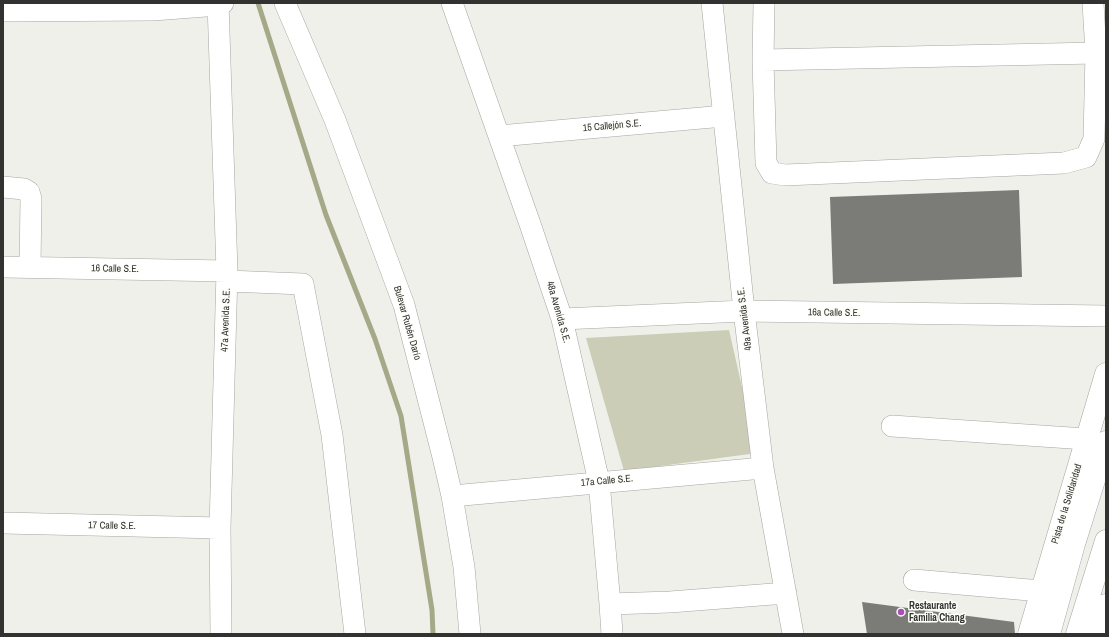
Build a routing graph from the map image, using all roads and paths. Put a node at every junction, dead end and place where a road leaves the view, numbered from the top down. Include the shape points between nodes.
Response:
1 (285, 3) edge
2 (452, 3) edge
3 (712, 3) edge
4 (764, 3) edge
5 (1094, 3) edge
6 (220, 4) edge
7 (3, 11) edge
8 (1096, 53) junction
9 (763, 60) junction
10 (724, 116) junction
11 (500, 136) junction
12 (3, 187) edge
13 (3, 267) edge
14 (30, 267) junction
15 (227, 276) junction
16 (744, 311) junction
17 (1106, 316) edge
18 (562, 319) junction
19 (1106, 374) edge
20 (892, 426) dead end
21 (1096, 441) edge
22 (763, 468) junction
23 (600, 482) junction
24 (452, 496) junction
25 (3, 523) edge
26 (220, 528) junction
27 (1106, 541) edge
28 (914, 580) dead end
29 (1041, 591) junction
30 (786, 593) junction
31 (610, 604) junction
32 (1106, 606) edge
33 (221, 634) edge
34 (355, 634) edge
35 (470, 634) edge
36 (612, 634) edge
37 (793, 634) edge
38 (1029, 634) edge
39 (1049, 634) edge
40 (1078, 634) edge
41 (1098, 634) edge

1 - 24 street, Bulevar Rubén Darío via 335,120 404,305
2 - 11 street, 48a Avenida S.E.
3 - 10 street, 49a Avenida S.E.
4 - 9 street
5 - 8 street
6 - 7 street via 152,10
6 - 15 street, 47a Avenida S.E.
8 - 9 street
8 - 9 street via 1094,139 1086,157 1064,163 785,175 772,173 766,163
10 - 11 street, 15 Callejón S.E.
10 - 16 street, 49a Avenida S.E.
11 - 18 street, 48a Avenida S.E.
12 - 14 street via 24,189 29,192
13 - 14 street, 16 Calle S.E.
14 - 15 street, 16 Calle S.E.
15 - 26 street, 47a Avenida S.E.
15 - 34 street, 16 Calle S.E. via 303,284 332,436
16 - 17 street, 16a Calle S.E.
16 - 18 street, 16a Calle S.E.
16 - 22 street, 49a Avenida S.E.
18 - 23 street, 48a Avenida S.E.
19 - 21 main road, Pista de la Solidaridad
20 - 21 street
21 - 29 main road, Pista de la Solidaridad
21 - 39 main road, Pista de la Solidaridad via 1074,544
22 - 23 street, 17a Calle S.E.
22 - 30 street, 49a Avenida S.E.
23 - 24 street, 17a Calle S.E.
23 - 31 street, 48a Avenida S.E.
24 - 35 street, Bulevar Rubén Darío via 464,567
25 - 26 street, 17 Calle S.E.
26 - 33 street, 47a Avenida S.E.
27 - 40 main road
28 - 29 street
29 - 38 main road, Pista de la Solidaridad
30 - 31 street
30 - 37 street, 49a Avenida S.E.
31 - 36 street, 48a Avenida S.E.
32 - 41 main road

